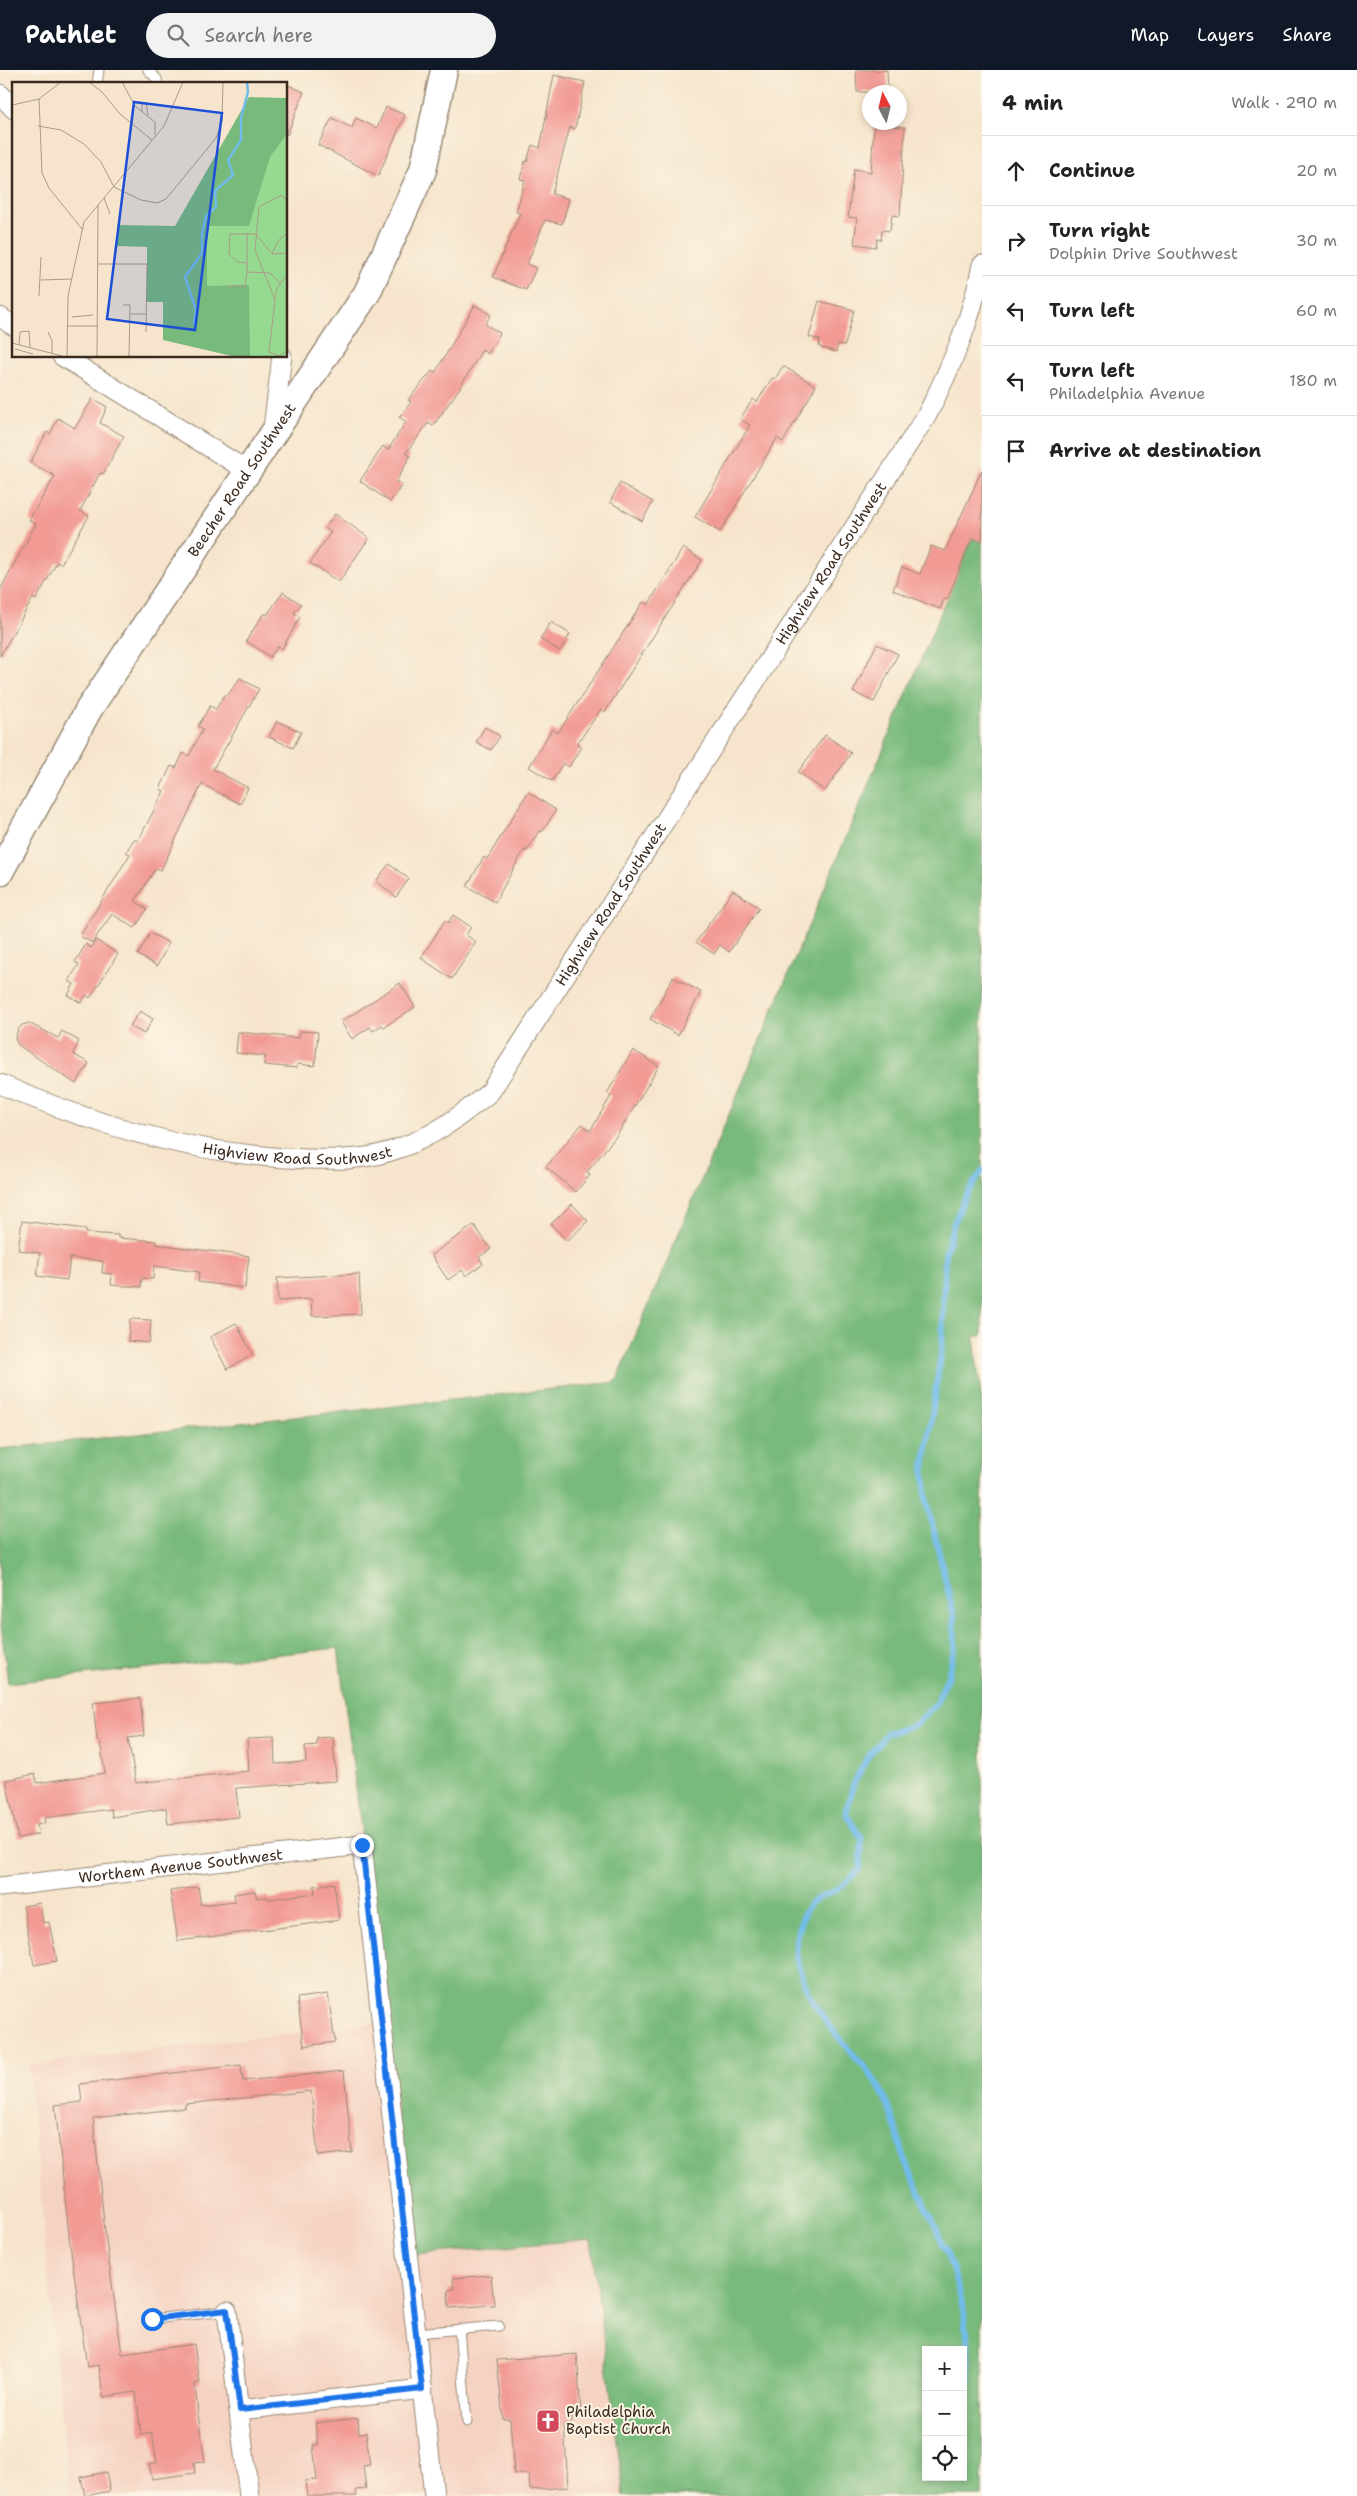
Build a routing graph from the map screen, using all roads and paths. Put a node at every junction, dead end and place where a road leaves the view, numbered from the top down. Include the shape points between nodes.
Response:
1 (148, 70) edge
2 (444, 70) edge
3 (158, 82) edge
4 (0, 94) edge
5 (12, 106) edge
6 (982, 265) edge
7 (0, 317) edge
8 (12, 325) edge
9 (65, 358) edge
10 (282, 358) edge
11 (273, 431) junction
12 (246, 470) junction
13 (0, 872) edge
14 (0, 1084) edge
15 (0, 1887) edge
16 (227, 2310) joint
17 (152, 2319) dead end
18 (499, 2326) dead end
19 (459, 2330) junction
20 (416, 2333) junction
21 (422, 2389) junction
22 (240, 2410) junction
23 (467, 2422) dead end
24 (249, 2496) edge
25 (434, 2496) edge

1 - 3 lane
2 - 11 street, Beecher Road Southwest via 423,170 367,293
4 - 5 street
6 - 14 street, Highview Road Southwest via 977,292 956,355 928,416 490,1092 445,1128 396,1150 347,1160 285,1158 208,1149 129,1131 52,1107
7 - 8 street
9 - 12 street
10 - 11 street
11 - 12 street, Beecher Road Southwest
12 - 13 street, Beecher Road Southwest via 89,709
15 - 20 street, Worthem Avenue Southwest via 362,1845
16 - 17 lane
16 - 22 street
18 - 19 lane
19 - 20 lane
19 - 23 lane
20 - 21 street
21 - 22 street
21 - 25 street
22 - 24 street

